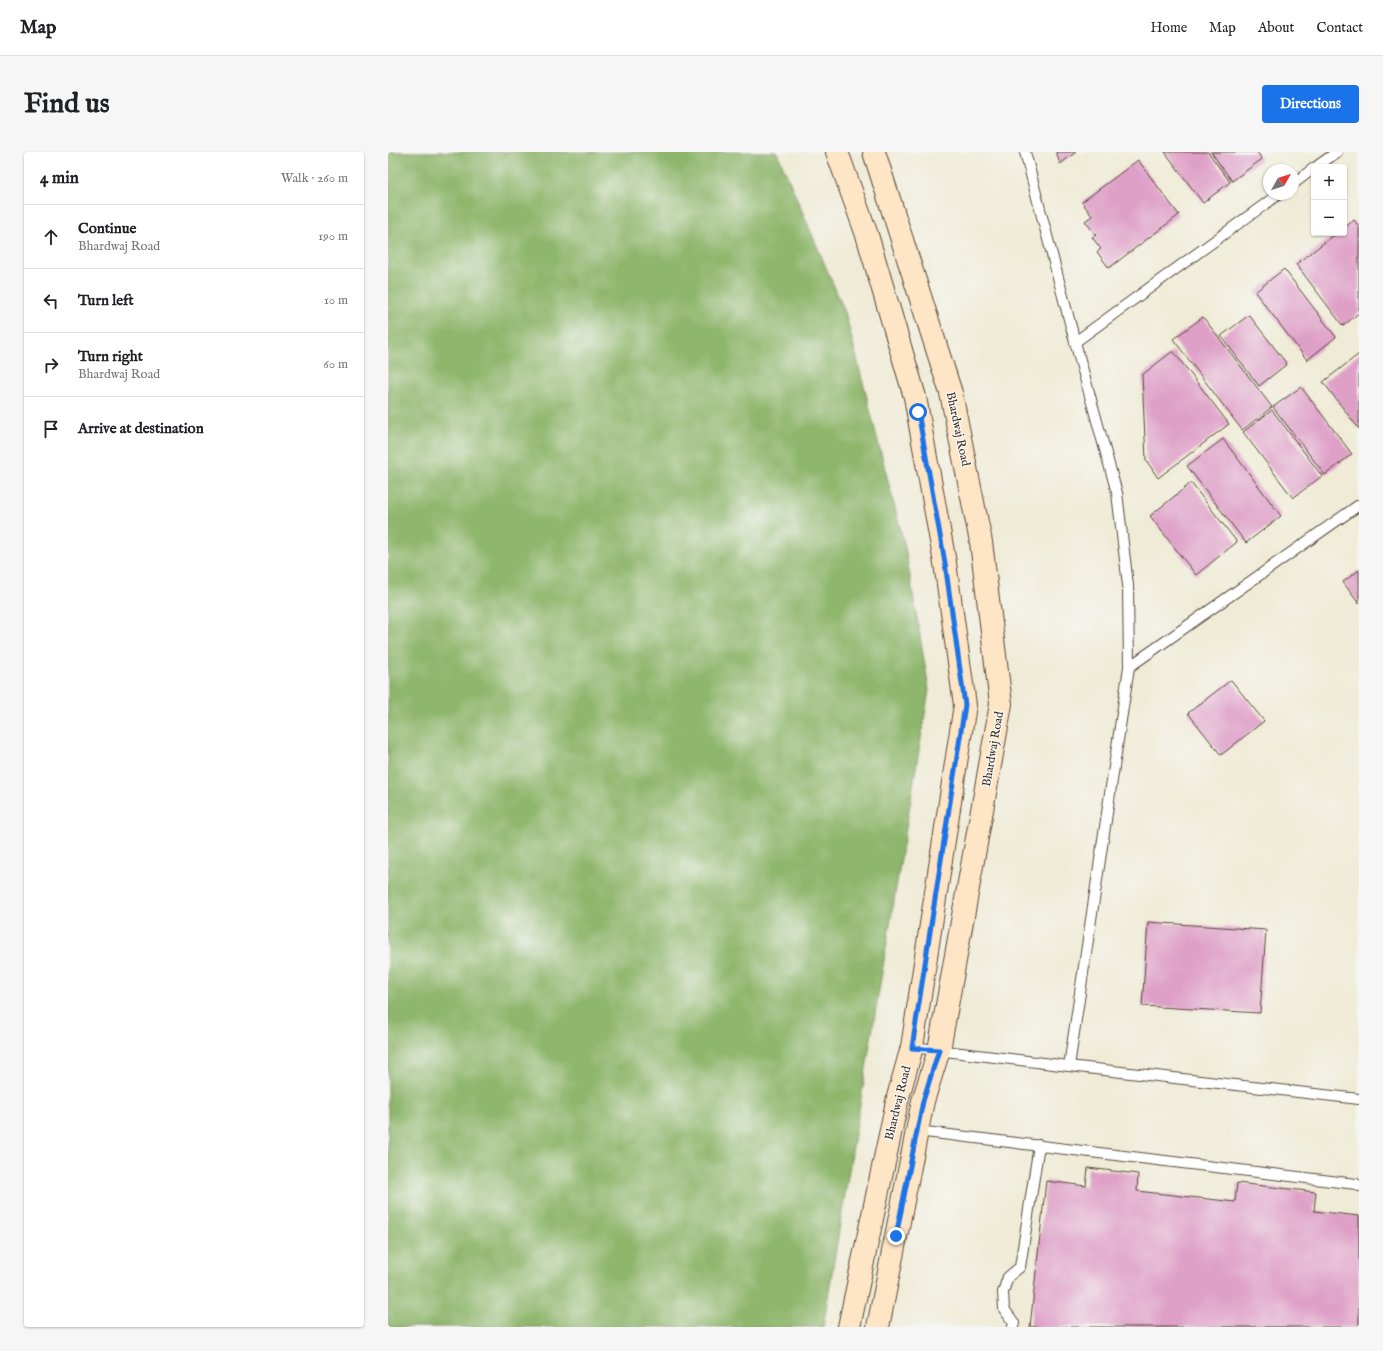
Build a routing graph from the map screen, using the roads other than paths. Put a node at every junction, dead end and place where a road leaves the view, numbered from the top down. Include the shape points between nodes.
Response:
1 (836, 152) edge
2 (874, 152) edge
3 (1025, 152) edge
4 (1337, 152) edge
5 (1320, 164) edge
6 (1311, 171) edge
7 (1299, 180) edge
8 (1271, 200) edge
9 (1075, 342) junction
10 (1359, 505) edge
11 (1129, 666) junction
12 (912, 1048) junction
13 (939, 1050) junction
14 (1069, 1066) junction
15 (1359, 1100) edge
16 (917, 1130) junction
17 (1039, 1145) junction
18 (1359, 1186) edge
19 (849, 1327) edge
20 (878, 1327) edge
21 (1014, 1327) edge

1 - 12 street, Bhardwaj Road via 867,235 915,397 945,563 965,705
2 - 13 street, Bhardwaj Road via 951,392 981,542 1001,704
3 - 9 lane
4 - 5 lane
6 - 7 lane
8 - 9 lane
9 - 11 lane via 1117,493 1128,585
10 - 11 lane
11 - 14 lane
12 - 13 lane
12 - 19 street, Bhardwaj Road via 898,1097
13 - 14 lane
13 - 16 street, Bhardwaj Road
14 - 15 lane
16 - 17 lane
16 - 20 street, Bhardwaj Road
17 - 18 lane
17 - 21 lane via 1020,1268 1008,1277 1003,1292 1004,1309

